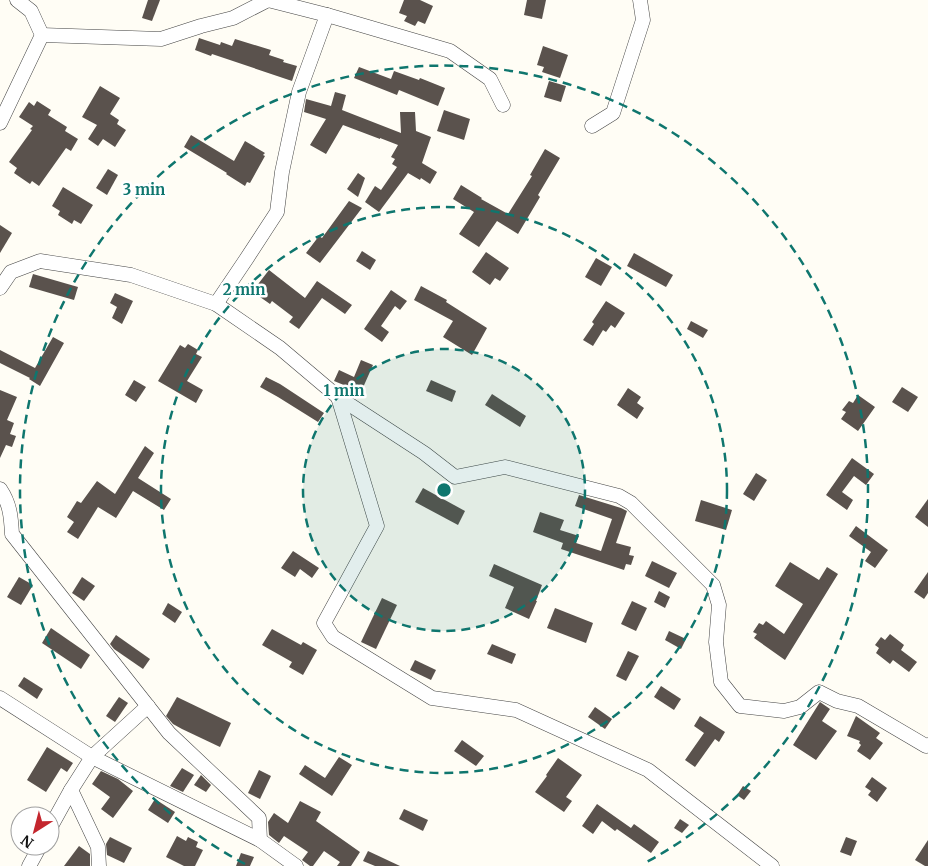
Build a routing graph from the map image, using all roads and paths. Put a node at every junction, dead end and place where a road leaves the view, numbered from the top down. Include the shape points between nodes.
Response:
1 (17, 0) edge
2 (268, 0) edge
3 (640, 0) edge
4 (327, 15) junction
5 (42, 35) junction
6 (503, 105) dead end
7 (0, 123) edge
8 (592, 126) dead end
9 (0, 288) edge
10 (216, 304) junction
11 (338, 397) junction
12 (0, 489) edge
13 (0, 698) edge
14 (148, 706) junction
15 (928, 745) edge
16 (92, 756) junction
17 (71, 790) junction
18 (60, 810) edge
19 (260, 840) junction
20 (99, 866) edge
21 (296, 866) edge
22 (772, 866) edge

1 - 5 street via 31,11
2 - 4 street
2 - 5 street via 234,18 161,39
3 - 8 street via 643,20 613,113
4 - 6 street via 450,51 490,79
4 - 10 street via 299,92 277,212
5 - 7 street
9 - 10 street via 11,272 40,261 131,275
10 - 11 street via 280,348
11 - 15 street via 456,477 505,466 619,496 631,503 713,585 719,605 716,642 721,682 740,706 784,711 800,707 819,692 858,706
11 - 22 street via 377,526 324,623 333,637 432,698 516,710 648,770
12 - 14 street via 11,513 12,534
13 - 16 street
14 - 16 street
14 - 19 street via 169,733 259,818
16 - 17 street
16 - 19 street
17 - 18 street
17 - 20 street via 98,847
19 - 21 street

